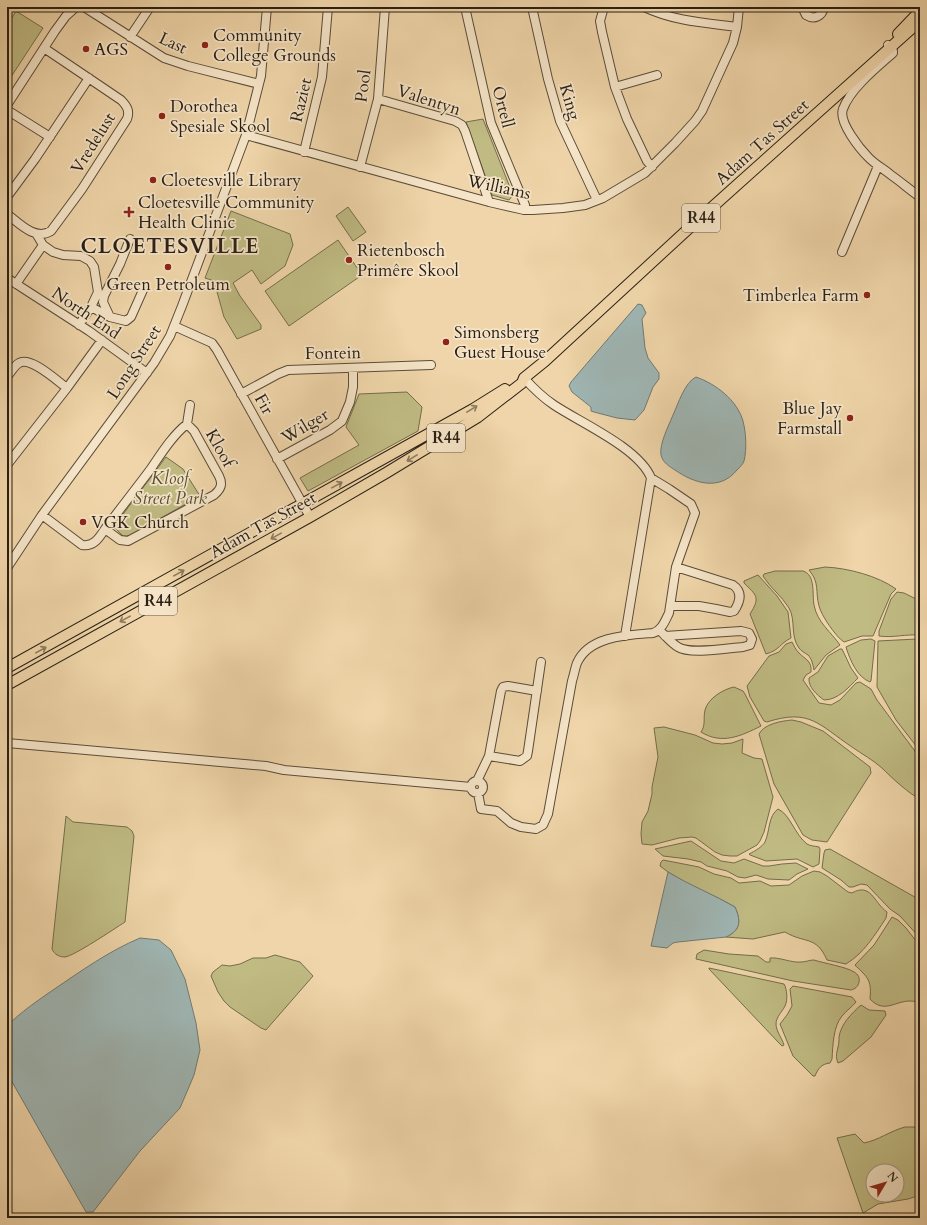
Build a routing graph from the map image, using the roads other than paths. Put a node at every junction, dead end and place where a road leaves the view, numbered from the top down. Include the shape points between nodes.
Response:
1 (76, 7) edge
2 (84, 7) edge
3 (150, 7) edge
4 (267, 7) edge
5 (328, 7) edge
6 (385, 7) edge
7 (465, 7) edge
8 (532, 7) edge
9 (604, 7) edge
10 (644, 7) edge
11 (739, 7) edge
12 (802, 7) edge
13 (824, 7) edge
14 (920, 11) edge
15 (920, 21) edge
16 (737, 27) junction
17 (130, 37) junction
18 (889, 47) junction
19 (44, 48) junction
20 (657, 75) dead end
21 (89, 78) junction
22 (259, 84) junction
23 (614, 87) junction
24 (378, 99) junction
25 (7, 105) edge
26 (7, 110) edge
27 (246, 135) junction
28 (50, 137) junction
29 (304, 152) junction
30 (360, 166) junction
31 (652, 166) junction
32 (878, 166) junction
33 (7, 196) edge
34 (920, 197) edge
35 (597, 200) junction
36 (490, 202) junction
37 (524, 210) junction
38 (7, 214) edge
39 (37, 235) junction
40 (130, 239) dead end
41 (43, 245) junction
42 (842, 252) dead end
43 (12, 282) edge
44 (7, 289) edge
45 (143, 290) dead end
46 (101, 294) junction
47 (91, 307) junction
48 (110, 317) junction
49 (79, 324) junction
50 (174, 326) junction
51 (102, 340) junction
52 (431, 365) dead end
53 (353, 368) junction
54 (147, 373) junction
55 (7, 377) edge
56 (524, 378) junction
57 (67, 388) junction
58 (241, 394) junction
59 (190, 405) dead end
60 (187, 424) junction
61 (277, 459) junction
62 (7, 465) edge
63 (651, 478) junction
64 (302, 504) junction
65 (42, 515) junction
66 (310, 517) junction
67 (105, 529) junction
68 (676, 567) junction
69 (7, 568) edge
70 (670, 606) junction
71 (662, 633) junction
72 (625, 636) junction
73 (541, 662) dead end
74 (7, 668) edge
75 (7, 685) edge
76 (537, 691) junction
77 (7, 743) edge
78 (489, 756) junction
79 (474, 784) junction

1 - 19 street via 66,16
2 - 17 street, Last
3 - 17 street
4 - 22 street, Long Street
5 - 29 street, Raziet via 322,77
6 - 24 street, Pool
7 - 37 street, Ortell via 491,123 525,205
8 - 35 street, King via 560,122
9 - 23 street via 600,21
10 - 16 street via 674,18
11 - 16 street, Williams
12 - 13 street via 803,12 812,18 819,16
14 - 18 main road, Adam Tas Street / R44
15 - 18 main road, Adam Tas Street / R44
16 - 31 street, Williams via 725,62 702,111 695,122
17 - 22 street, Last via 164,58
18 - 32 street via 893,53 859,85 842,110 843,122 853,138
18 - 56 main road, Adam Tas Street / R44
19 - 21 street
19 - 25 street
20 - 23 street
21 - 28 street
21 - 39 street, Vredelust via 121,100 129,115 82,190 54,228 47,234
22 - 27 street, Long Street
23 - 31 street via 647,161
24 - 30 street, Pool
24 - 36 street, Valentyn via 462,125
26 - 28 street
27 - 29 street, Williams
27 - 50 street, Long Street
28 - 33 street
29 - 30 street, Williams
30 - 36 street, Williams
31 - 35 street, Williams via 639,177
32 - 34 street
32 - 42 street
35 - 37 street, Williams via 585,205
36 - 37 street, Williams
38 - 39 street
39 - 41 street
40 - 46 street via 120,264
41 - 43 street
41 - 46 street via 58,254 81,256 90,261
43 - 44 street
43 - 49 street, North End
45 - 48 street via 128,320
46 - 47 street
46 - 48 street
47 - 48 street
47 - 49 street
49 - 51 street, North End
50 - 54 street, Long Street via 162,351
50 - 58 street, Fir via 212,343
51 - 54 street, North End
51 - 57 street
52 - 53 street, Fontein
53 - 58 street, Fontein via 288,370
53 - 61 street, Wilger via 350,402 342,421
54 - 65 street, Long Street
55 - 57 street via 15,366 26,362 35,364
56 - 63 street via 553,404 633,454
64 -> 56 main road, Adam Tas Street / R44
56 -> 66 main road, Adam Tas Street / R44 via 522,383 508,394 455,432
57 - 62 street
58 - 61 street, Fir
59 - 60 street
60 - 67 street, Kloof
60 - 67 street, Kloof via 194,431 220,476 222,483 219,490 128,541 120,540
61 - 64 street, Fir
63 - 68 street via 694,508 695,513
63 - 72 street
64 - 66 street, Fir
74 -> 64 main road, Adam Tas Street / R44
65 - 67 street, Kloof via 82,545 92,545
65 - 69 street, Long Street
66 -> 75 main road, Adam Tas Street / R44
68 - 70 street
68 - 70 street via 733,585 740,599 734,611 730,612 707,607
70 - 71 street
71 - 71 street via 677,647 691,651 743,647 750,645 752,639 749,633 741,631
71 - 72 street
72 - 79 street via 604,639 592,646 577,662 548,814 543,825 536,829 521,827 511,824 497,811 481,809 478,793 483,788 482,784
73 - 76 street
76 - 78 street via 508,686 500,691
76 - 78 street via 527,756 520,761
77 - 79 street via 266,766 284,770
78 - 79 street

